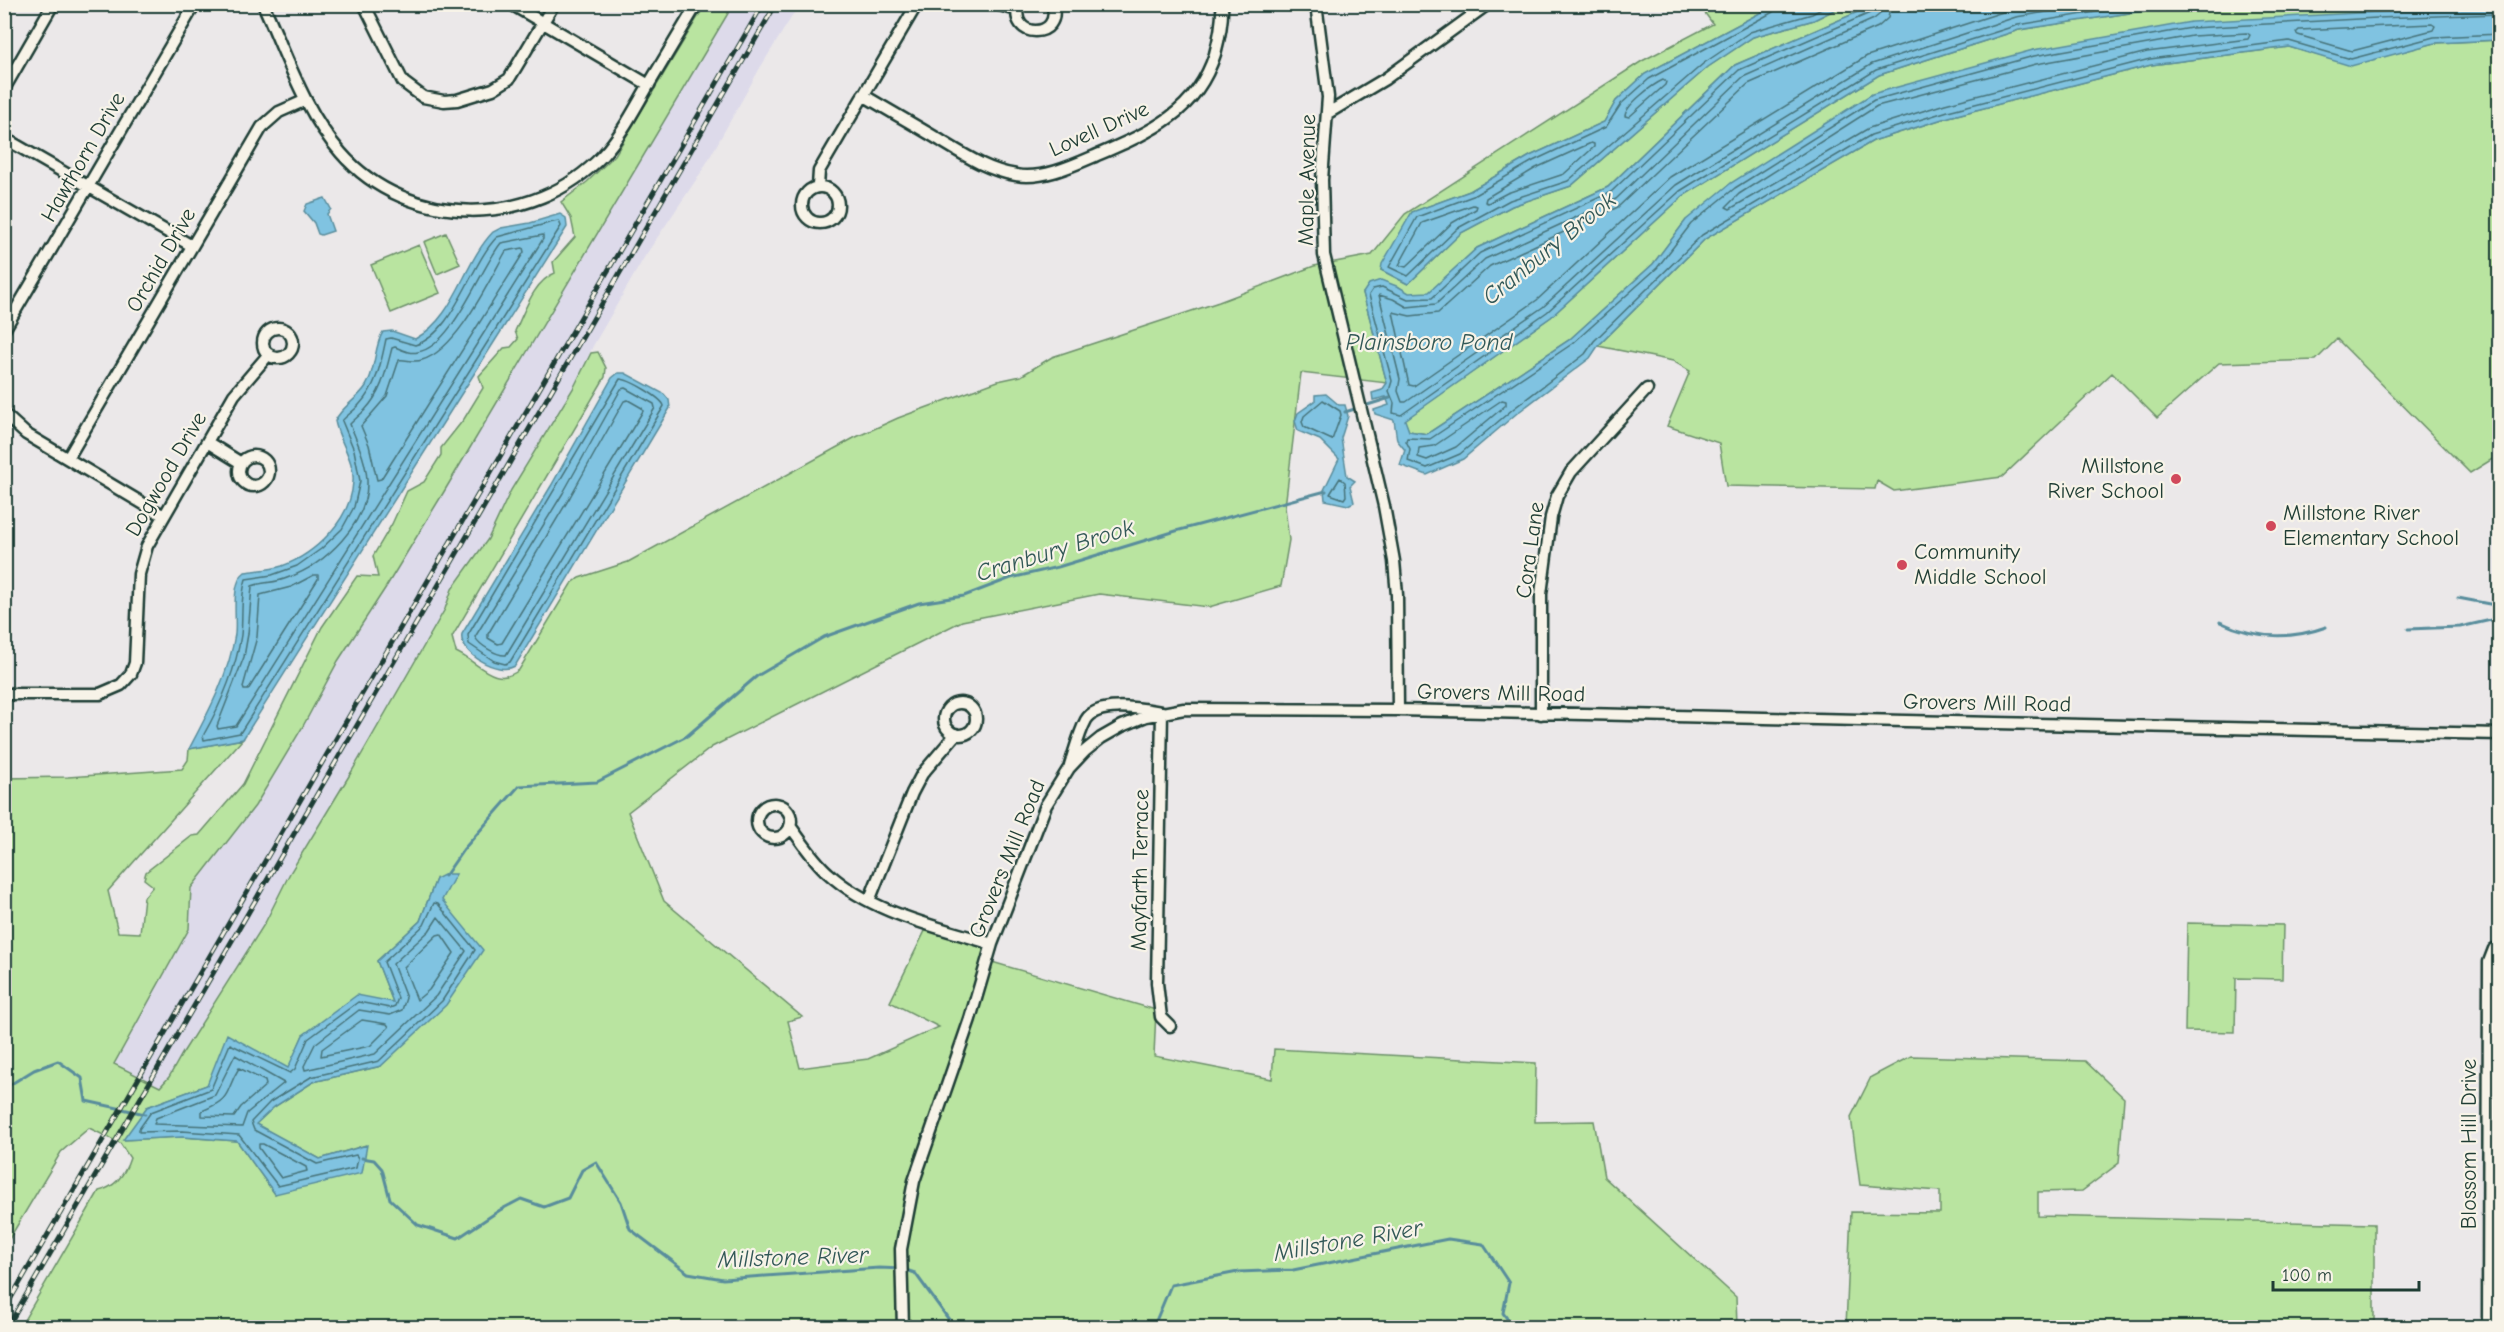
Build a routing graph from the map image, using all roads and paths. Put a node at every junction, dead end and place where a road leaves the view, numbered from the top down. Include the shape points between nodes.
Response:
1 (53, 4) edge
2 (195, 4) edge
3 (263, 4) edge
4 (364, 4) edge
5 (511, 4) edge
6 (554, 4) edge
7 (697, 4) edge
8 (917, 4) edge
9 (996, 4) edge
10 (1052, 4) edge
11 (1222, 4) edge
12 (1316, 4) edge
13 (1470, 4) edge
14 (1488, 4) edge
15 (1018, 8) edge
16 (1472, 17) junction
17 (543, 24) junction
18 (649, 85) junction
19 (4, 89) edge
20 (863, 95) junction
21 (306, 100) junction
22 (1328, 113) junction
23 (4, 138) edge
24 (818, 186) dead end
25 (88, 187) junction
26 (192, 246) junction
27 (4, 330) edge
28 (269, 354) dead end
29 (1647, 389) dead end
30 (4, 414) edge
31 (207, 442) junction
32 (68, 458) junction
33 (241, 464) dead end
34 (164, 516) junction
35 (4, 694) edge
36 (1398, 710) junction
37 (1162, 712) junction
38 (1541, 714) junction
39 (956, 734) dead end
40 (2499, 734) edge
41 (1069, 768) junction
42 (790, 826) dead end
43 (869, 901) junction
44 (992, 944) junction
45 (2499, 947) edge
46 (1170, 1026) dead end
47 (2494, 1109) edge
48 (903, 1328) edge
49 (2488, 1328) edge

1 - 19 street
2 - 25 street, Hawthorn Drive
3 - 21 street
4 - 17 street via 403,82 420,95 440,101 457,100 505,83
5 - 17 street
6 - 17 street
7 - 18 street
8 - 20 street
9 - 15 street
10 - 15 street via 1053,20 1038,32 1022,26
11 - 20 street, Lovell Drive via 1219,41 1211,65 1197,91 1180,110 1149,133 1076,165 1019,176 990,169
12 - 22 street, Maple Avenue
13 - 16 street
14 - 16 street
16 - 22 street via 1385,79
17 - 18 street
18 - 21 street via 624,130 578,176 541,198 492,210 438,208 391,192 341,153
20 - 24 street via 819,171
21 - 26 street, Orchid Drive via 279,112 262,127
22 - 36 street, Maple Avenue via 1322,180 1324,255 1394,561
23 - 25 street
25 - 26 street
25 - 27 street, Hawthorn Drive
26 - 32 street, Orchid Drive
28 - 31 street, Dogwood Drive via 235,393
29 - 38 street, Cora Lane via 1571,472 1557,496 1541,594
30 - 32 street via 21,430
31 - 33 street
31 - 34 street, Dogwood Drive
32 - 34 street
34 - 35 street, Dogwood Drive via 140,567 137,656 126,680 97,695
36 - 37 street, Grovers Mill Road
36 - 38 street, Grovers Mill Road
37 - 41 street, Grovers Mill Road via 1101,738
37 - 41 street via 1130,708 1099,709 1092,713 1086,719
37 - 46 street, Mayfarth Terrace via 1156,983 1161,1017
38 - 40 street, Grovers Mill Road
39 - 43 street via 922,774 912,793
41 - 44 street, Grovers Mill Road via 1046,806
42 - 43 street via 826,872
43 - 44 street via 890,912
44 - 48 street, Grovers Mill Road via 914,1181 901,1249
45 - 47 street, Blossom Hill Drive via 2494,949 2489,962
47 - 49 street, Blossom Hill Drive

